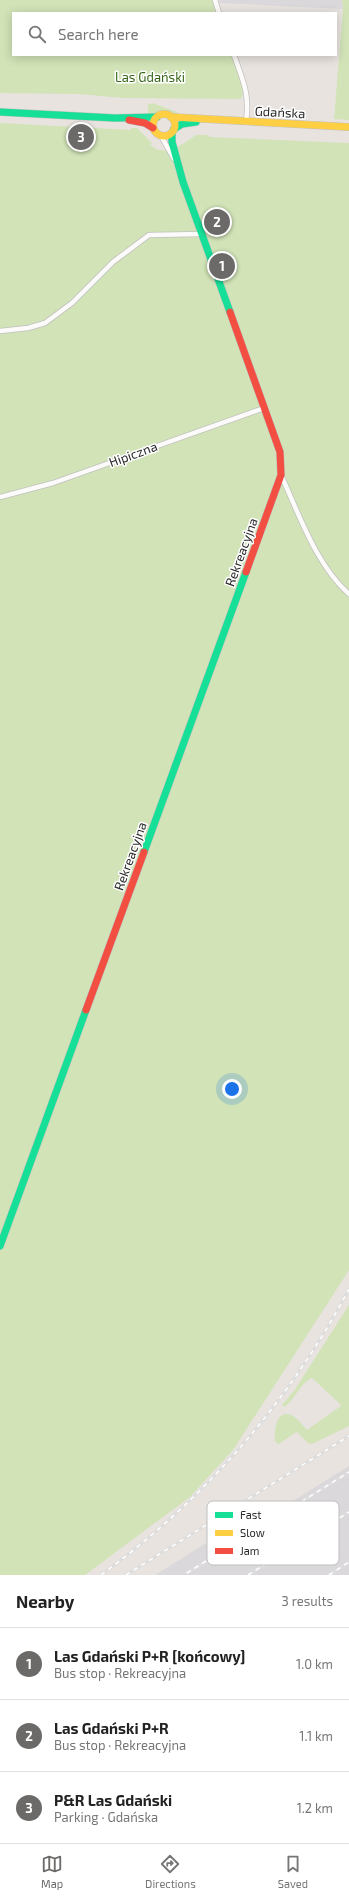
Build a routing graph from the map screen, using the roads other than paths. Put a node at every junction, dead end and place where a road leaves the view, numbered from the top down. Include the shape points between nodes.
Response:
1 (215, 0) edge
2 (220, 12) edge
3 (234, 56) edge
4 (0, 112) edge
5 (157, 117) junction
6 (171, 117) junction
7 (115, 118) junction
8 (210, 121) junction
9 (246, 122) junction
10 (349, 127) edge
11 (153, 128) junction
12 (173, 131) junction
13 (162, 136) junction
14 (178, 165) junction
15 (202, 234) junction
16 (0, 331) edge
17 (264, 408) junction
18 (281, 475) junction
19 (0, 497) edge
20 (349, 594) edge
21 (0, 1246) edge

1 - 2 street
3 - 9 street via 247,91
4 - 7 street
5 - 6 street
5 - 7 street
5 - 11 street via 153,122
6 - 8 street, Gdańska
6 - 12 street via 174,122
7 - 11 street via 145,123
8 - 9 street, Gdańska
8 - 12 street, Gdańska via 182,124
9 - 10 street, Gdańska
11 - 13 street
12 - 13 street via 167,136
12 - 14 street, Rekreacyjna
13 - 14 street, Rekreacyjna
14 - 15 street, Rekreacyjna
15 - 16 street via 149,235 113,262 72,303 45,323
15 - 17 street, Rekreacyjna
17 - 18 street, Rekreacyjna via 280,452
17 - 19 street, Hipiczna via 71,477
18 - 20 street, Rekreacyjna via 325,566
18 - 21 street, Rekreacyjna

